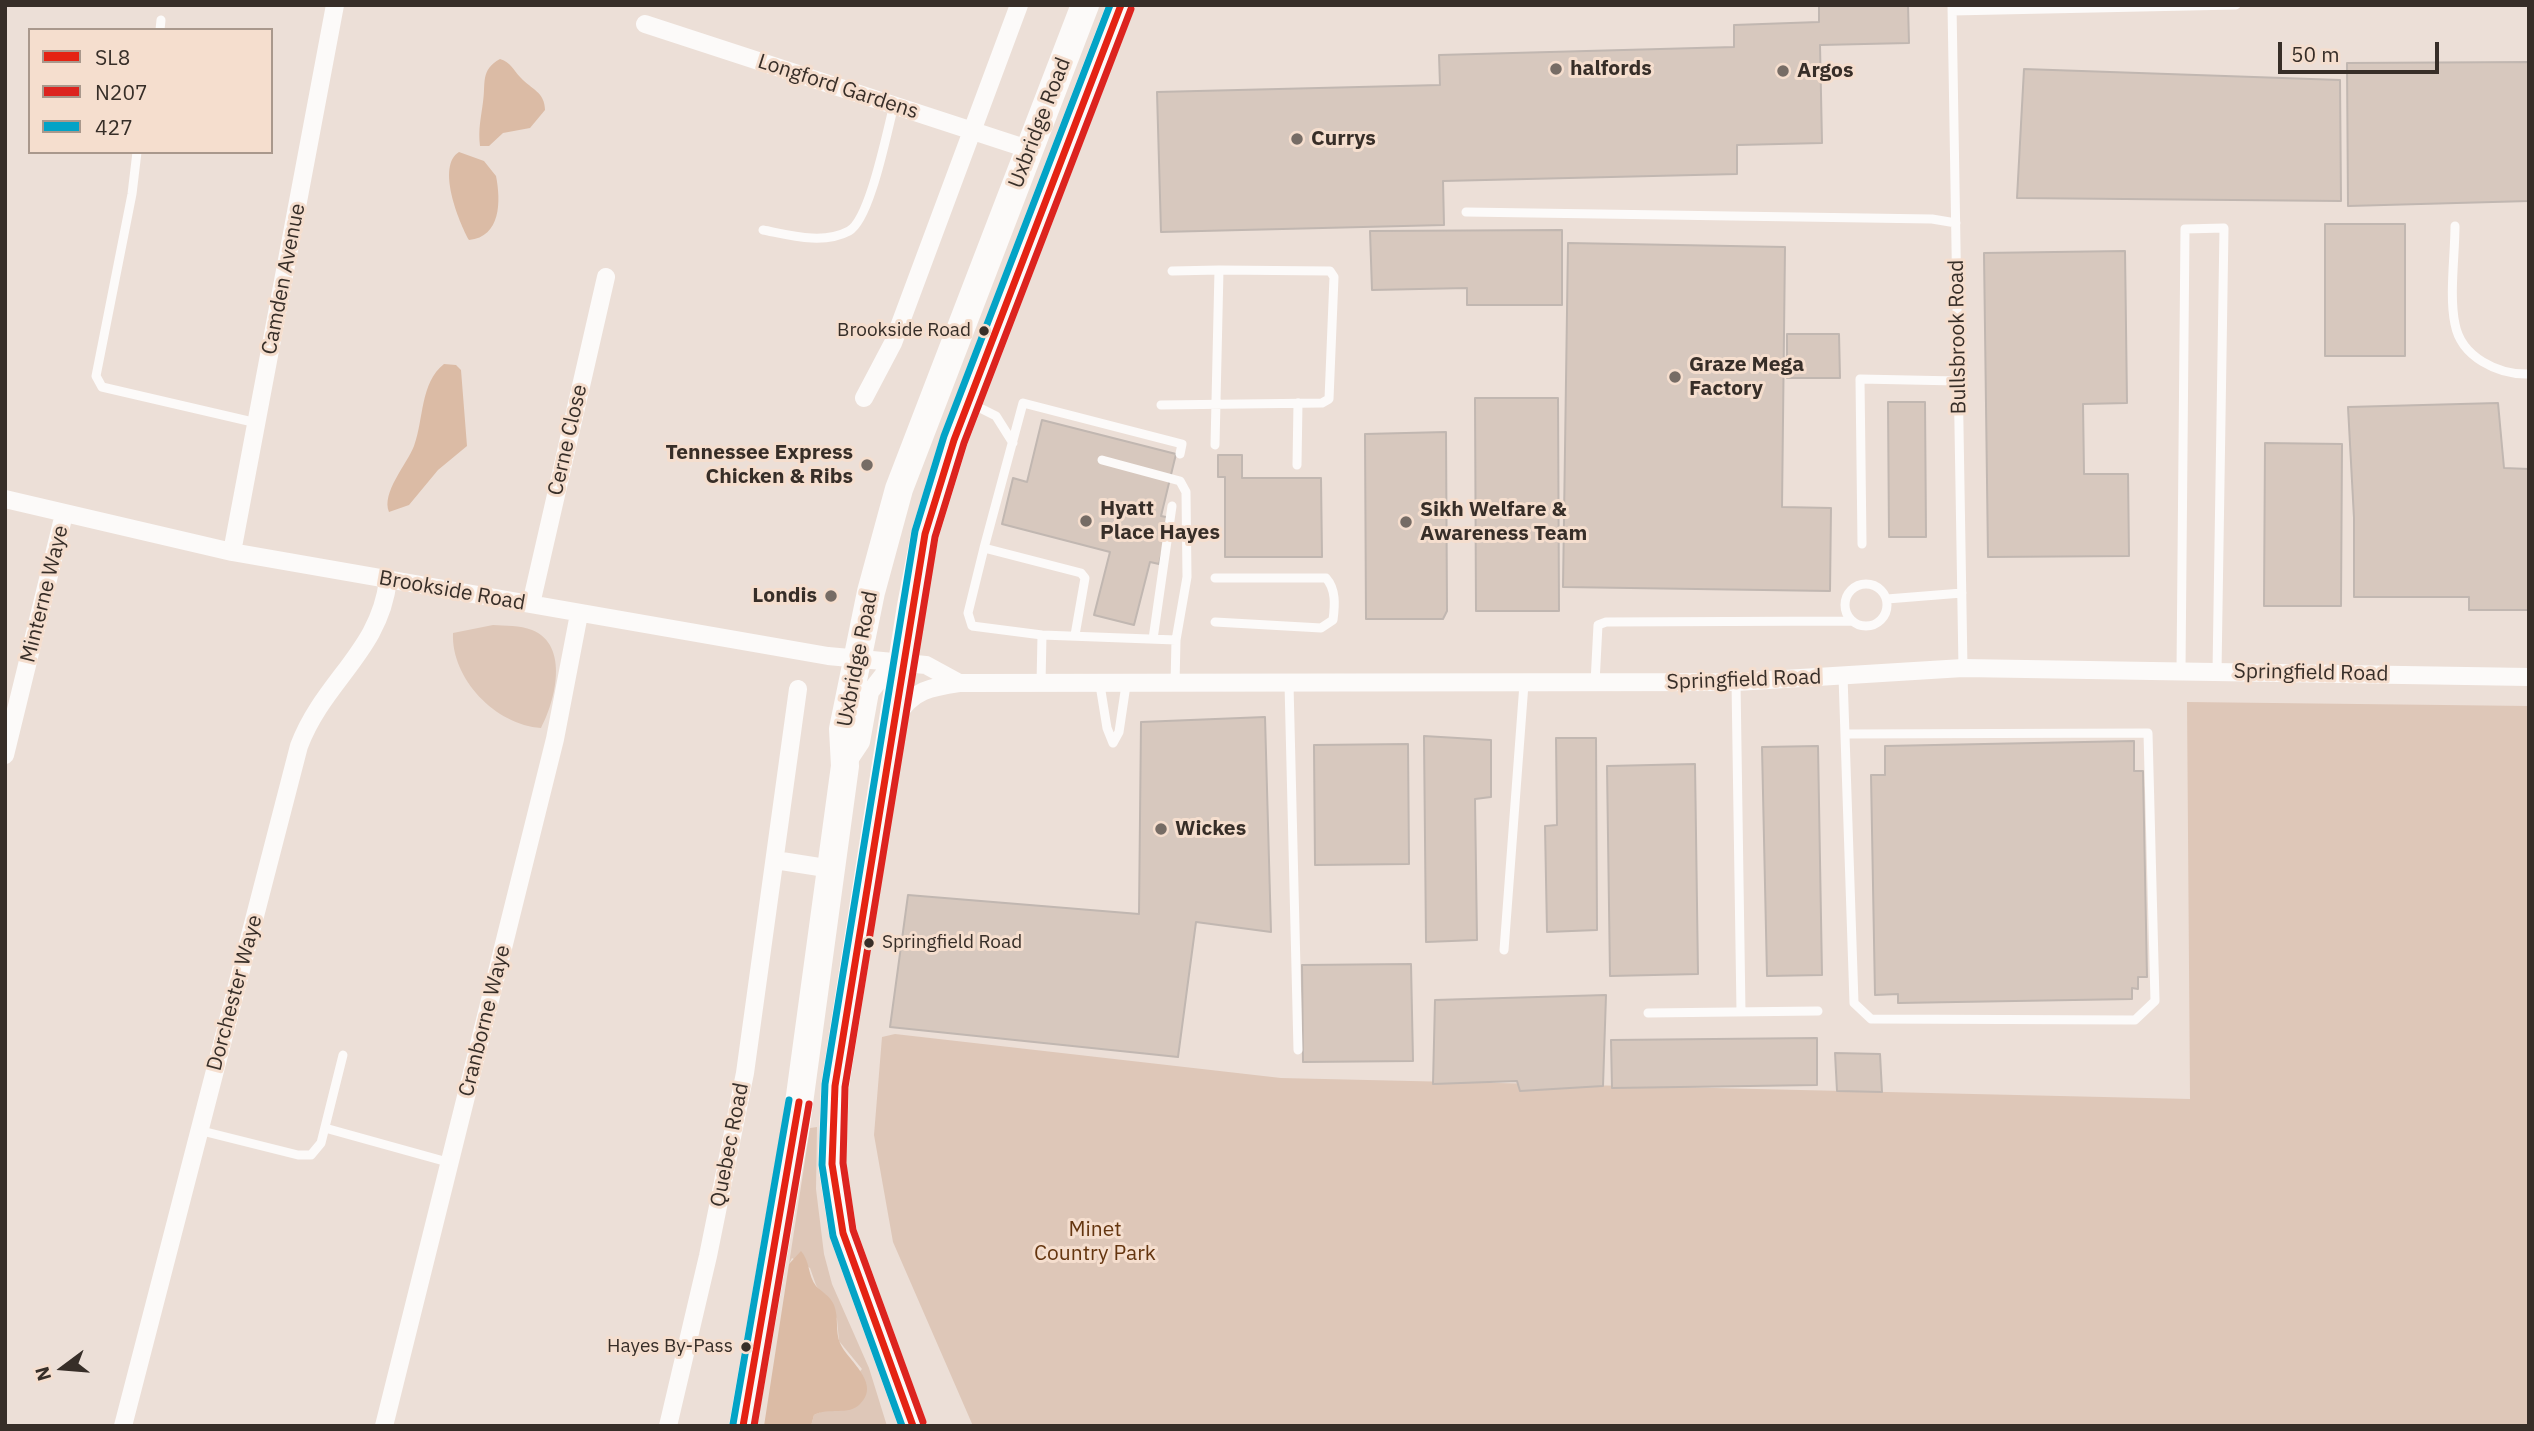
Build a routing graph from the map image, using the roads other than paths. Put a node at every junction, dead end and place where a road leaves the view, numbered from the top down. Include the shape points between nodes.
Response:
1 (335, 5) edge
2 (1019, 5) edge
3 (1085, 5) edge
4 (1121, 5) edge
5 (2236, 5) edge
6 (1952, 8) edge
7 (645, 24) dead end
8 (894, 105) junction
9 (973, 133) junction
10 (1031, 150) junction
11 (136, 154) edge
12 (1466, 212) dead end
13 (1956, 223) junction
14 (2455, 226) dead end
15 (763, 230) dead end
16 (1219, 270) junction
17 (1172, 271) dead end
18 (606, 277) dead end
19 (2529, 374) edge
20 (1958, 381) junction
21 (864, 398) dead end
22 (968, 402) junction
23 (1215, 402) junction
24 (1298, 403) junction
25 (1161, 405) dead end
26 (257, 423) junction
27 (1013, 443) junction
28 (1215, 444) dead end
29 (1180, 454) dead end
30 (1102, 460) dead end
31 (1297, 465) dead end
32 (5, 499) edge
33 (1172, 506) dead end
34 (64, 514) junction
35 (1862, 544) dead end
36 (984, 548) junction
37 (232, 552) junction
38 (1214, 578) dead end
39 (388, 580) junction
40 (1962, 593) junction
41 (1886, 599) junction
42 (531, 604) junction
43 (579, 614) junction
44 (1852, 621) junction
45 (1214, 622) dead end
46 (1042, 635) junction
47 (1075, 635) junction
48 (1153, 639) junction
49 (1176, 640) junction
50 (856, 660) junction
51 (903, 661) junction
52 (1963, 668) junction
53 (2181, 671) junction
54 (2217, 672) junction
55 (1843, 676) junction
56 (2529, 677) edge
57 (1736, 682) junction
58 (959, 683) junction
59 (1595, 683) junction
60 (1041, 684) junction
61 (1175, 684) junction
62 (1289, 684) junction
63 (1524, 684) junction
64 (1100, 685) junction
65 (1126, 685) junction
66 (798, 689) dead end
67 (891, 734) junction
68 (1846, 734) junction
69 (5, 755) edge
70 (845, 766) junction
71 (775, 860) junction
72 (832, 869) junction
73 (1504, 950) dead end
74 (1818, 1011) dead end
75 (1741, 1012) junction
76 (1648, 1013) dead end
77 (1298, 1050) dead end
78 (343, 1055) dead end
79 (325, 1128) junction
80 (198, 1130) junction
81 (451, 1163) junction
82 (123, 1426) edge
83 (384, 1426) edge
84 (668, 1426) edge
85 (743, 1426) edge
86 (913, 1426) edge

1 - 26 street, Camden Avenue
2 - 9 street
3 - 10 main road, Uxbridge Road
4 - 22 main road, Uxbridge Road
5 - 6 lane
6 - 13 lane, Bullsbrook Road
7 - 8 street, Longford Gardens
8 - 9 street, Longford Gardens
8 - 15 lane via 856,227 832,237
9 - 10 street, Longford Gardens
9 - 21 street via 893,343
10 - 50 main road, Uxbridge Road via 899,489
11 - 26 lane via 97,382 102,387
12 - 13 lane
13 - 20 lane, Bullsbrook Road
14 - 19 lane via 2455,325 2474,358 2508,375
16 - 17 lane
16 - 23 lane
16 - 24 lane via 1323,270 1334,277 1332,391 1322,403
18 - 42 street, Cerne Close
20 - 35 lane via 1860,379
20 - 40 lane, Bullsbrook Road
22 - 27 lane via 996,416
22 - 51 main road, Uxbridge Road via 925,534
23 - 24 lane
23 - 25 lane
23 - 28 lane
24 - 31 lane
26 - 37 street, Camden Avenue
27 - 29 lane via 1023,403 1182,444
27 - 36 lane
30 - 49 lane via 1180,481 1186,492 1187,577
32 - 34 street, Brookside Road
33 - 48 lane
34 - 37 street, Brookside Road
34 - 69 street, Minterne Waye
36 - 46 lane via 968,621 982,629
36 - 47 lane via 1081,573 1086,578 1085,589
37 - 39 street, Brookside Road
38 - 45 lane via 1326,578 1336,603 1334,620 1321,628
39 - 42 street, Brookside Road
39 - 80 street, Dorchester Waye via 382,613 370,639 321,701 299,746
40 - 41 lane
40 - 52 lane, Bullsbrook Road
41 - 44 lane via 1886,612 1877,623 1864,626
41 - 44 lane via 1872,585 1858,586 1846,601
42 - 43 street, Brookside Road
43 - 50 street, Brookside Road
43 - 81 street, Cranborne Waye via 555,739
44 - 59 lane via 1606,622 1598,625 1596,633
46 - 47 lane
46 - 60 lane
47 - 48 lane
48 - 49 lane
49 - 61 lane
50 - 51 street, Brookside Road
50 - 70 main road, Uxbridge Road via 843,729
51 - 58 street, Springfield Road via 934,667
51 - 67 main road, Uxbridge Road
51 - 70 street via 884,674 870,692 861,742
52 - 53 street, Springfield Road
52 - 55 street, Springfield Road
53 - 54 street, Springfield Road
53 - 54 lane via 2185,229 2224,228
54 - 56 street, Springfield Road
55 - 57 street, Springfield Road
55 - 68 lane
57 - 59 street, Springfield Road
57 - 75 lane
58 - 60 street, Springfield Road
58 - 67 street, Springfield Road via 930,687 913,696 897,715
59 - 63 street, Springfield Road
60 - 64 street, Springfield Road
61 - 62 street, Springfield Road
61 - 65 street, Springfield Road
62 - 63 street, Springfield Road
62 - 77 lane
63 - 73 lane
64 - 65 street, Springfield Road
64 - 65 lane via 1113,743
66 - 71 street, Quebec Road
67 - 86 main road, Uxbridge Road via 835,1086 832,1164 843,1233
68 - 68 lane via 1854,1003 1871,1019 2135,1020 2155,1001 2148,733
70 - 72 main road, Uxbridge Road
71 - 72 street
71 - 84 street, Quebec Road via 734,1128
72 - 85 main road, Uxbridge Road via 796,1125
74 - 75 lane
75 - 76 lane
78 - 79 lane
79 - 80 lane via 318,1149 307,1156
79 - 81 lane
80 - 82 street, Dorchester Waye
81 - 83 street, Cranborne Waye

